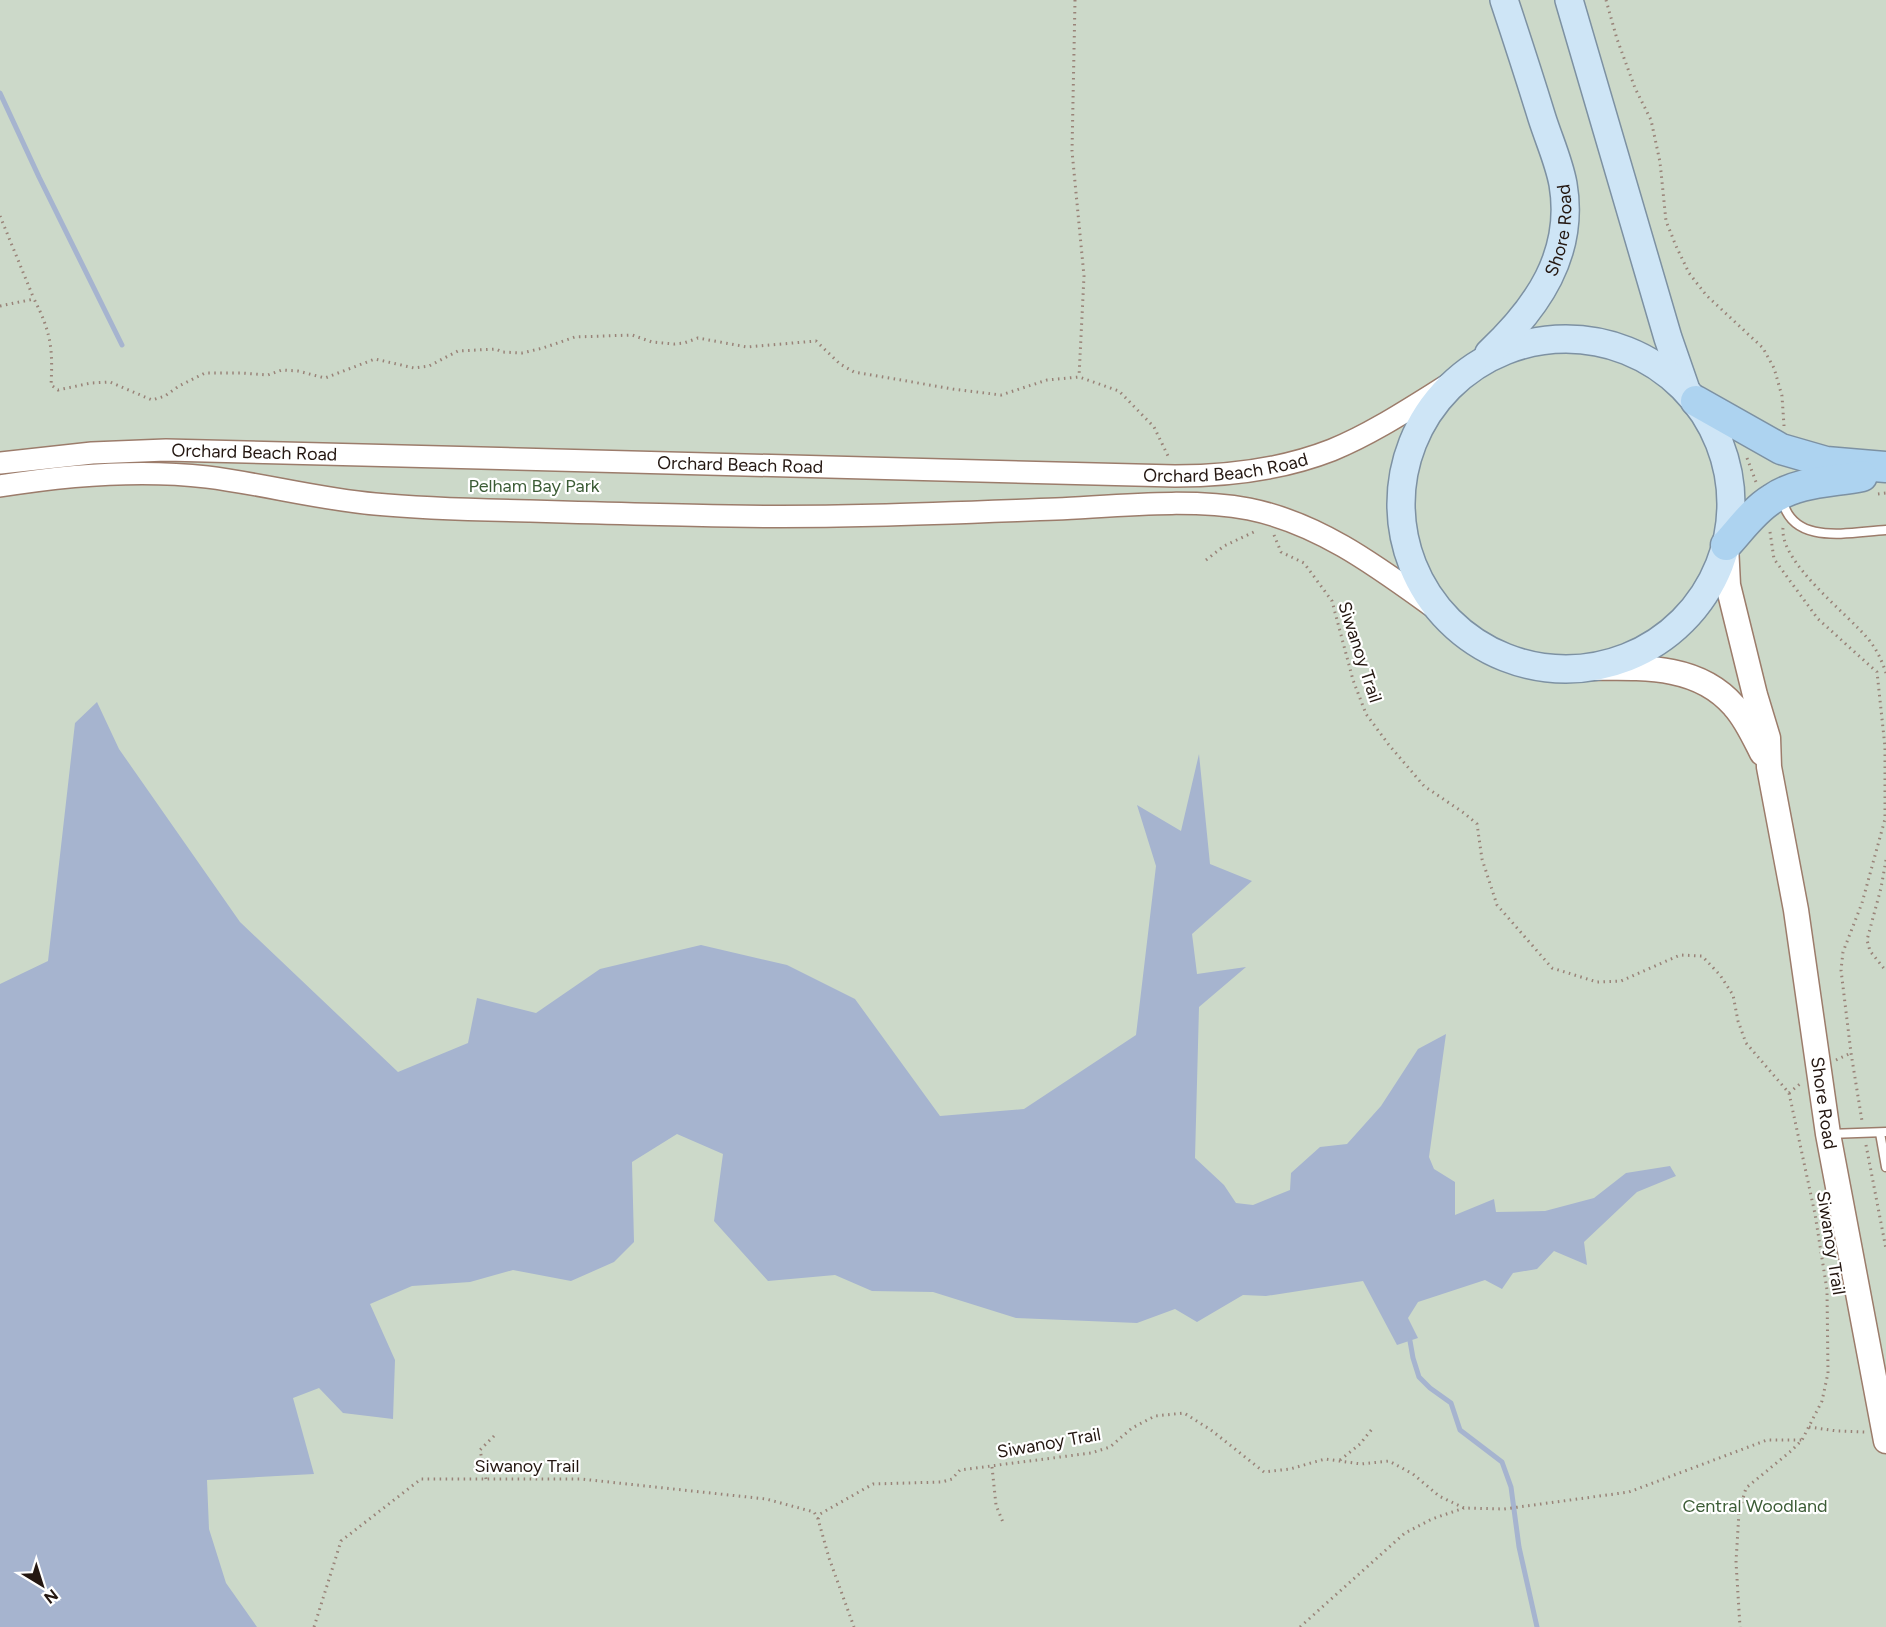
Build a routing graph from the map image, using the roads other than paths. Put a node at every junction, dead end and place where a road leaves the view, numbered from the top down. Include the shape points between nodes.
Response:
1 (1504, 0) edge
2 (1569, 0) edge
3 (1466, 373) junction
4 (1691, 396) junction
5 (0, 464) edge
6 (1886, 468) edge
7 (0, 486) edge
8 (1774, 498) junction
9 (1886, 530) edge
10 (1726, 545) junction
11 (1443, 614) junction
12 (1583, 668) junction
13 (1769, 767) junction
14 (1883, 1132) edge
15 (1828, 1134) junction
16 (1886, 1167) edge
17 (1885, 1437) edge

1 - 3 main road, Shore Road via 1559,169 1565,226 1543,290 1521,320
2 - 4 main road via 1668,338
3 - 4 main road via 1499,353 1527,344 1557,339 1588,340 1640,356 1661,368
3 - 5 street, Orchard Beach Road via 1355,439 1288,464 1243,473 1175,476 166,450 69,455
3 - 11 main road, Shore Road via 1437,401 1417,433 1404,470 1401,500 1411,561 1424,590
4 - 6 highway via 1781,449 1826,462
4 - 10 main road, Shore Road via 1719,440 1728,472 1731,516
6 - 8 highway via 1807,485
7 - 11 street, Orchard Beach Road via 65,477 205,476 366,503 451,509 777,517 1225,506 1292,522 1345,548
8 - 9 lane via 1795,524 1807,530
8 - 10 highway
10 - 12 main road, Shore Road via 1708,588 1679,624 1641,651
10 - 13 main road, Shore Road via 1728,585 1768,738
11 - 12 main road, Shore Road via 1481,646 1507,658 1552,669
12 - 13 main road, Shore Road via 1659,669 1716,688 1742,715
13 - 15 main road, Shore Road via 1796,910
14 - 15 lane
14 - 16 lane
15 - 17 main road, Shore Road

